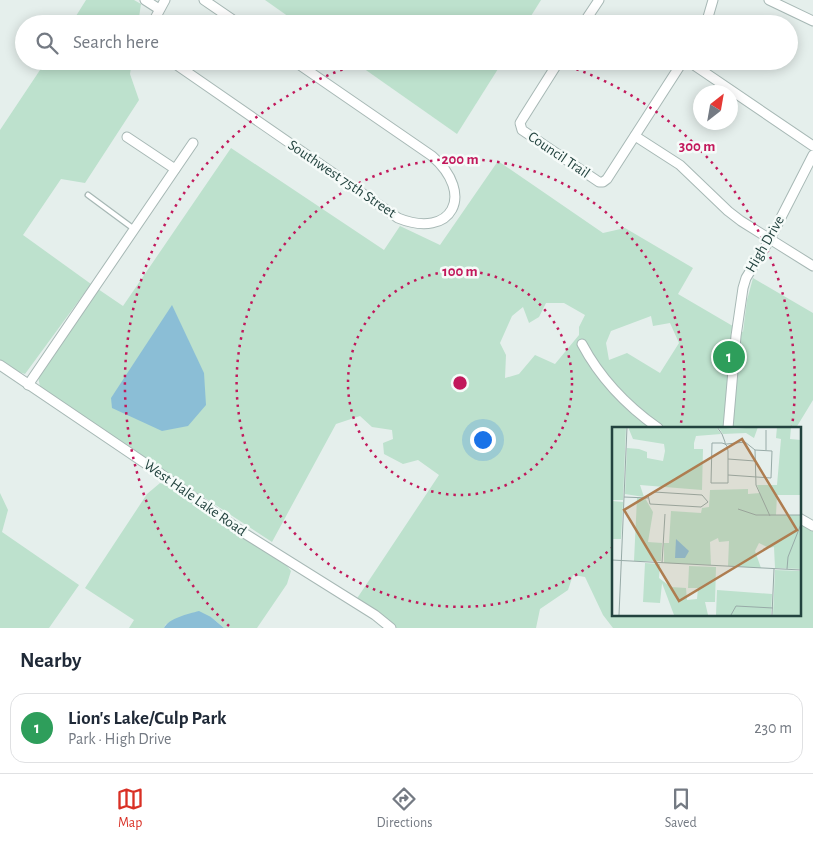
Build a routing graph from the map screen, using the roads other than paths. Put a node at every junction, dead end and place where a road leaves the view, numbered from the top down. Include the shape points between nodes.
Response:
1 (145, 0) edge
2 (165, 0) edge
3 (204, 0) edge
4 (599, 0) edge
5 (713, 0) edge
6 (769, 0) edge
7 (159, 9) junction
8 (156, 15) edge
9 (226, 15) edge
10 (589, 15) edge
11 (709, 15) edge
12 (813, 21) edge
13 (184, 70) edge
14 (307, 70) edge
15 (553, 70) edge
16 (677, 70) edge
17 (701, 70) edge
18 (635, 136) junction
19 (127, 137) dead end
20 (193, 143) dead end
21 (813, 146) edge
22 (813, 155) edge
23 (175, 169) junction
24 (88, 195) dead end
25 (134, 229) junction
26 (770, 239) junction
27 (813, 266) edge
28 (582, 344) dead end
29 (0, 365) edge
30 (28, 385) junction
31 (657, 427) edge
32 (728, 427) edge
33 (800, 519) edge
34 (813, 526) edge
35 (391, 628) edge

1 - 7 street
2 - 7 street
3 - 9 street
4 - 10 street
5 - 11 street
6 - 12 street
7 - 8 street
13 - 14 street, Southwest 75th Street via 398,218 425,223 447,216 456,198 444,166
15 - 18 street, Council Trail via 520,123 522,130 603,182
16 - 18 street
17 - 21 street
18 - 26 street via 680,165 728,211
19 - 23 street
20 - 23 street
22 - 26 street, High Drive
23 - 25 street
24 - 25 lane
25 - 30 street
26 - 27 street
26 - 32 street, High Drive via 743,288
28 - 31 street via 600,374 635,411
29 - 30 street, West Hale Lake Road
30 - 35 street, West Hale Lake Road via 244,533
33 - 34 street

